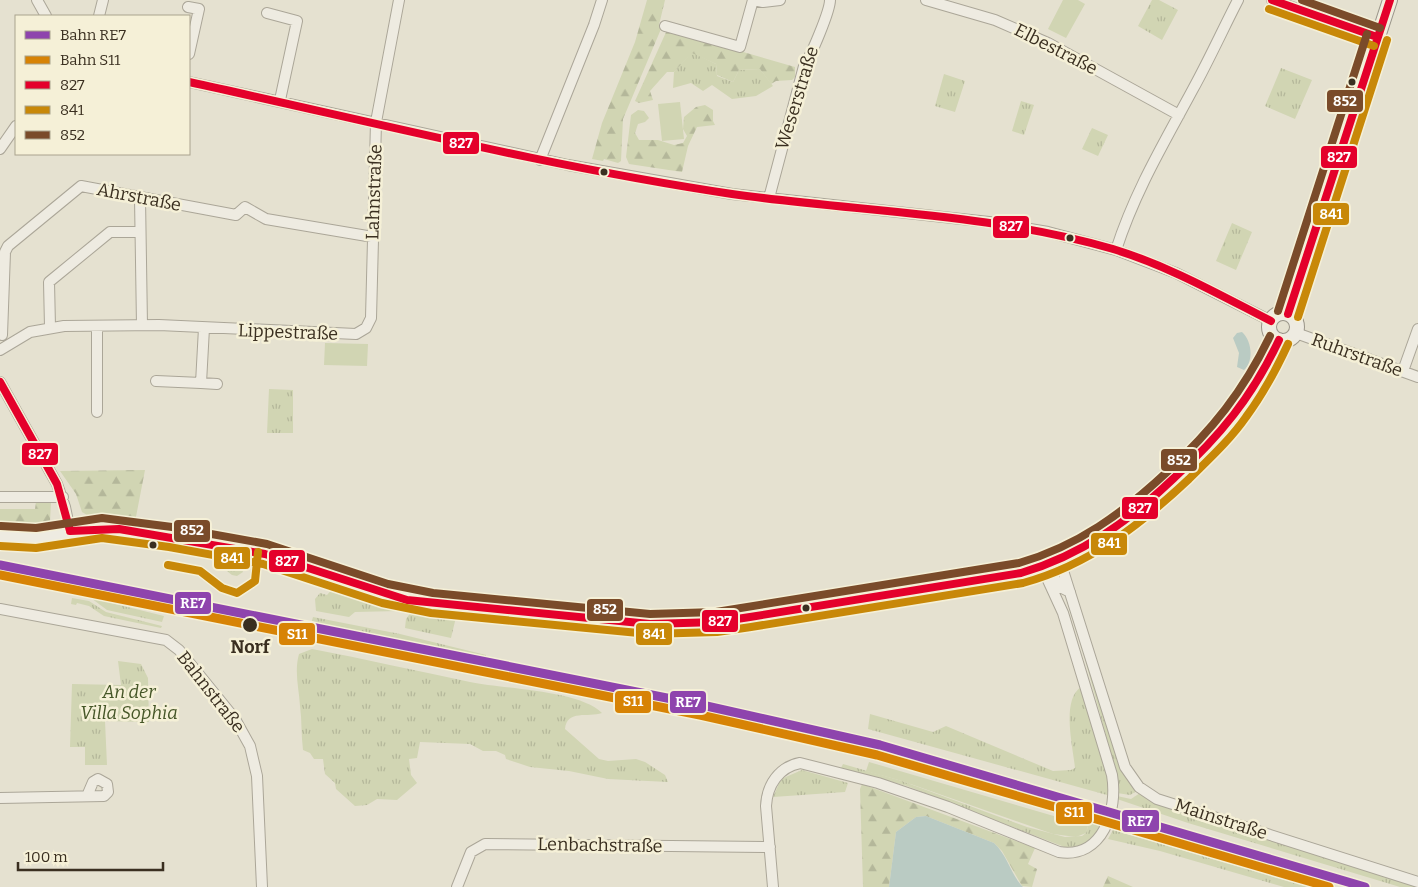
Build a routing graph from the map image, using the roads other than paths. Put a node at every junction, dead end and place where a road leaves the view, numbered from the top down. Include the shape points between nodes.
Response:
1 (37, 0) edge
2 (103, 0) edge
3 (399, 0) edge
4 (602, 0) edge
5 (753, 0) edge
6 (780, 0) edge
7 (830, 0) edge
8 (926, 0) edge
9 (1238, 0) edge
10 (1272, 0) edge
11 (1390, 0) edge
12 (188, 7) dead end
13 (267, 13) dead end
14 (45, 15) edge
15 (99, 15) edge
16 (666, 26) dead end
17 (1377, 37) junction
18 (190, 50) edge
19 (190, 82) edge
20 (280, 100) junction
21 (1179, 115) junction
22 (376, 122) junction
23 (15, 127) edge
24 (0, 149) edge
25 (540, 160) junction
26 (140, 198) junction
27 (769, 198) junction
28 (140, 232) junction
29 (373, 237) junction
30 (1116, 250) junction
31 (1288, 314) junction
32 (1271, 321) junction
33 (142, 325) junction
34 (368, 325) joint
35 (97, 326) junction
36 (50, 327) junction
37 (204, 328) junction
38 (1418, 329) edge
39 (1296, 333) junction
40 (2, 335) dead end
41 (1279, 340) junction
42 (0, 350) edge
43 (1403, 371) junction
44 (1418, 377) edge
45 (156, 381) dead end
46 (0, 382) edge
47 (201, 383) junction
48 (217, 384) dead end
49 (97, 412) dead end
50 (0, 497) edge
51 (63, 497) junction
52 (70, 531) junction
53 (0, 536) edge
54 (1060, 561) junction
55 (1046, 567) junction
56 (1070, 592) junction
57 (0, 610) edge
58 (1063, 613) junction
59 (87, 796) dead end
60 (0, 798) edge
61 (770, 847) junction
62 (1418, 882) edge
63 (262, 887) edge
64 (457, 887) edge
65 (773, 887) edge

1 - 14 street
2 - 15 street
3 - 22 street, Lahnstraße
4 - 25 street
5 - 6 street
5 - 16 street via 740,47
7 - 27 street, Weserstraße via 801,76
8 - 21 street, Elbestraße via 995,20 1056,46
9 - 21 street
10 - 17 street
11 - 17 street
12 - 18 street via 199,9
13 - 20 street via 297,21
17 - 31 street
19 - 20 street
20 - 22 street
21 - 30 street via 1148,168
22 - 25 street
22 - 29 street, Lahnstraße
23 - 24 street
25 - 27 street
26 - 28 street
26 - 29 street, Ahrstraße via 236,214 245,207 266,219
26 - 40 street, Ahrstraße via 81,186 8,246 5,252
27 - 30 street via 989,222 1048,232
28 - 33 street
28 - 36 street via 110,232 49,282
29 - 34 street, Lahnstraße via 371,318
30 - 32 street via 1184,277
31 - 32 street via 1278,315
31 - 39 street via 1297,324
32 - 41 street via 1272,335
33 - 35 street, Lippestraße
33 - 37 street, Lippestraße
34 - 37 street, Lippestraße via 356,334
35 - 36 street, Lippestraße
35 - 49 street
36 - 42 street, Lippestraße via 22,336
37 - 47 street
38 - 43 street
39 - 41 street via 1290,339
39 - 43 street, Ruhrstraße
41 - 54 street via 1245,402 1211,444 1128,520 1091,546
43 - 44 street, Ruhrstraße
45 - 47 street
46 - 51 street
47 - 48 street
50 - 51 street
51 - 52 street
52 - 53 street via 36,538
52 - 55 street via 119,530 265,554 407,600 650,624 750,618
54 - 55 street
54 - 56 street, Mainstraße
55 - 56 street via 1060,587
55 - 58 street via 1046,576
56 - 58 street via 1064,602
56 - 62 street, Mainstraße via 1125,766 1144,791 1180,807
57 - 63 street, Bahnstraße via 166,640 179,650 235,719 253,755 258,776
58 - 61 street via 1112,775 1113,797 1104,827 1097,841 1088,849 1078,853 1059,852 948,807 878,783 800,763 782,770 770,787 766,806
59 - 60 street
61 - 64 street, Lenbachstraße via 485,844 468,857
61 - 65 street

